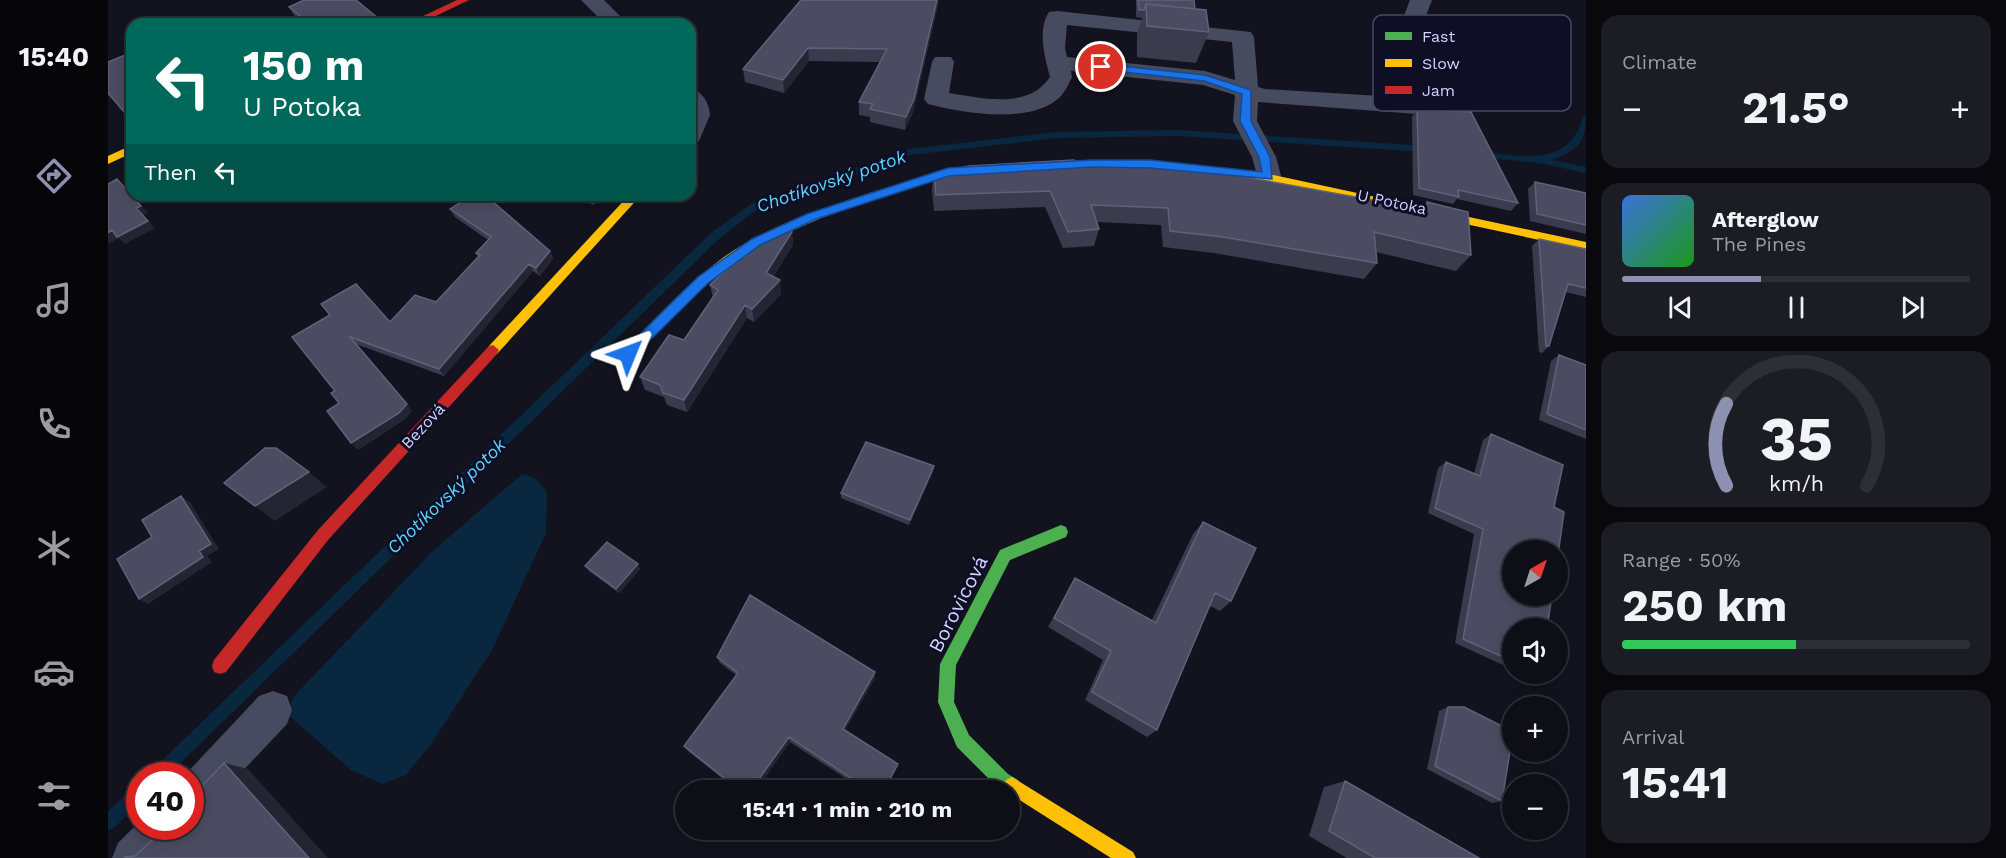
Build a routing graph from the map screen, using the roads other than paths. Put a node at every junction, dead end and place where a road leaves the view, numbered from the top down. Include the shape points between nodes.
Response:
1 (464, 0) edge
2 (592, 0) edge
3 (1420, 0) edge
4 (1415, 15) edge
5 (424, 18) edge
6 (611, 18) edge
7 (943, 62) dead end
8 (1059, 63) junction
9 (1247, 92) junction
10 (1373, 103) edge
11 (696, 104) edge
12 (696, 121) edge
13 (126, 152) edge
14 (108, 160) edge
15 (1266, 167) junction
16 (1020, 168) edge
17 (996, 169) edge
18 (629, 201) edge
19 (1586, 246) edge
20 (628, 354) dead end
21 (1060, 532) dead end
22 (220, 666) dead end
23 (273, 710) dead end
24 (204, 783) edge
25 (150, 840) edge
26 (133, 858) edge
27 (1127, 858) edge

1 - 5 street
2 - 6 street
3 - 4 street
7 - 8 street via 936,99 984,106 1027,105 1050,95 1061,77
8 - 9 street via 1205,78
8 - 9 street via 1054,48 1057,17 1243,37
9 - 10 street
9 - 15 street via 1245,121
11 - 12 street
13 - 14 street
15 - 16 street, U Potoka via 1150,164
15 - 19 street, U Potoka
17 - 20 street via 948,172 812,216 756,242 703,281
18 - 22 street, Bezová via 323,535
21 - 27 street, Borovicová via 1005,555 948,664 946,702 963,741 1002,780
23 - 24 street
25 - 26 street

